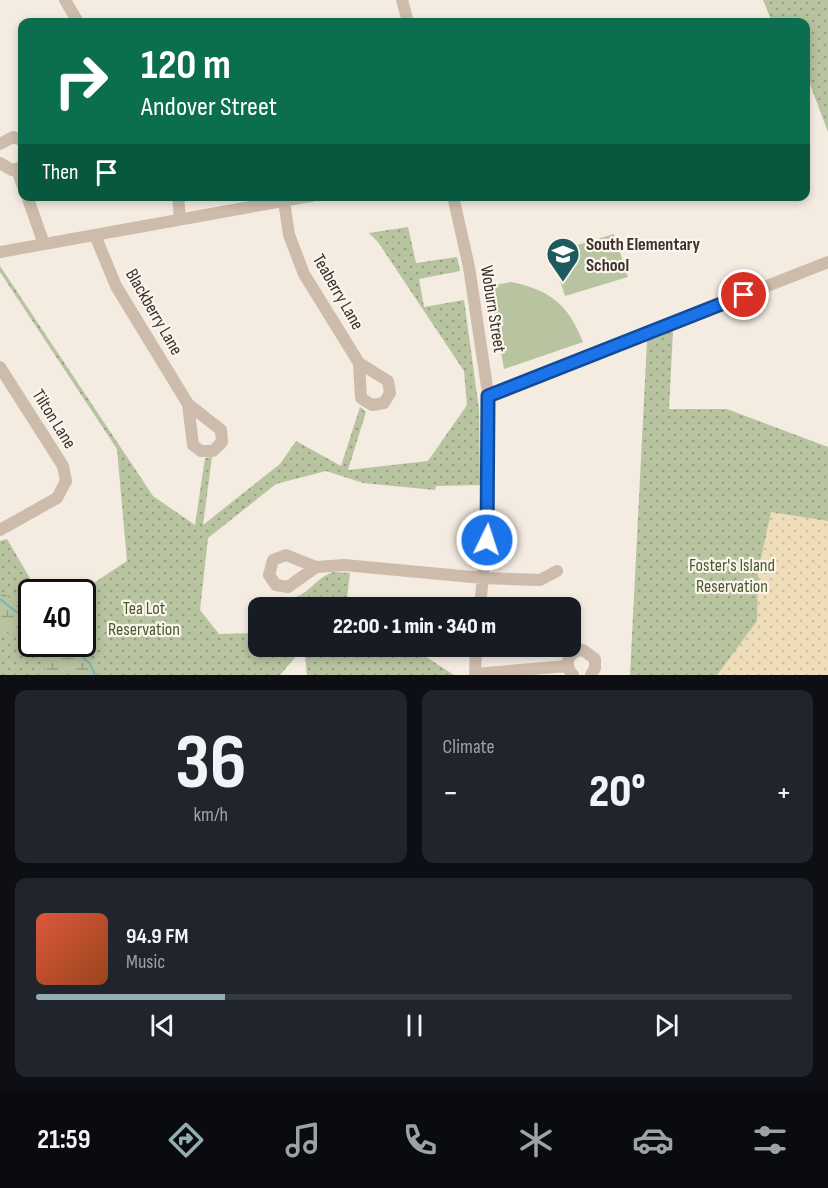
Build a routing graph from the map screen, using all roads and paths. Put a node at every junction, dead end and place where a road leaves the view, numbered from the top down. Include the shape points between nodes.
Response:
1 (65, 0) edge
2 (402, 0) edge
3 (76, 18) edge
4 (407, 18) edge
5 (18, 139) edge
6 (0, 144) edge
7 (0, 163) edge
8 (18, 168) edge
9 (29, 201) edge
10 (178, 201) edge
11 (284, 201) joint
12 (454, 201) edge
13 (180, 219) junction
14 (95, 235) junction
15 (44, 244) junction
16 (0, 252) edge
17 (828, 262) edge
18 (359, 363) dead end
19 (0, 367) edge
20 (488, 396) junction
21 (188, 404) dead end
22 (0, 530) edge
23 (316, 567) dead end
24 (557, 571) dead end
25 (483, 578) junction
26 (481, 597) edge
27 (476, 657) edge
28 (570, 670) edge
29 (475, 674) edge
30 (591, 675) edge

1 - 3 street
2 - 4 street
5 - 6 street via 13,137
7 - 8 street via 6,169
9 - 15 street
10 - 13 street
11 - 13 street
11 - 18 street, Teaberry Lane via 289,235 304,274
12 - 20 street, Woburn Street via 469,267
13 - 14 street
14 - 15 street
14 - 21 street, Blackberry Lane via 116,286
15 - 16 street
17 - 20 street
19 - 22 street, Tilton Lane via 63,466 66,481 57,498
20 - 25 street, Woburn Street via 488,521
23 - 25 street via 344,565
24 - 25 street via 540,580
25 - 26 street, Woburn Street
27 - 29 street
28 - 29 street
28 - 30 street via 571,654 586,650 596,662

